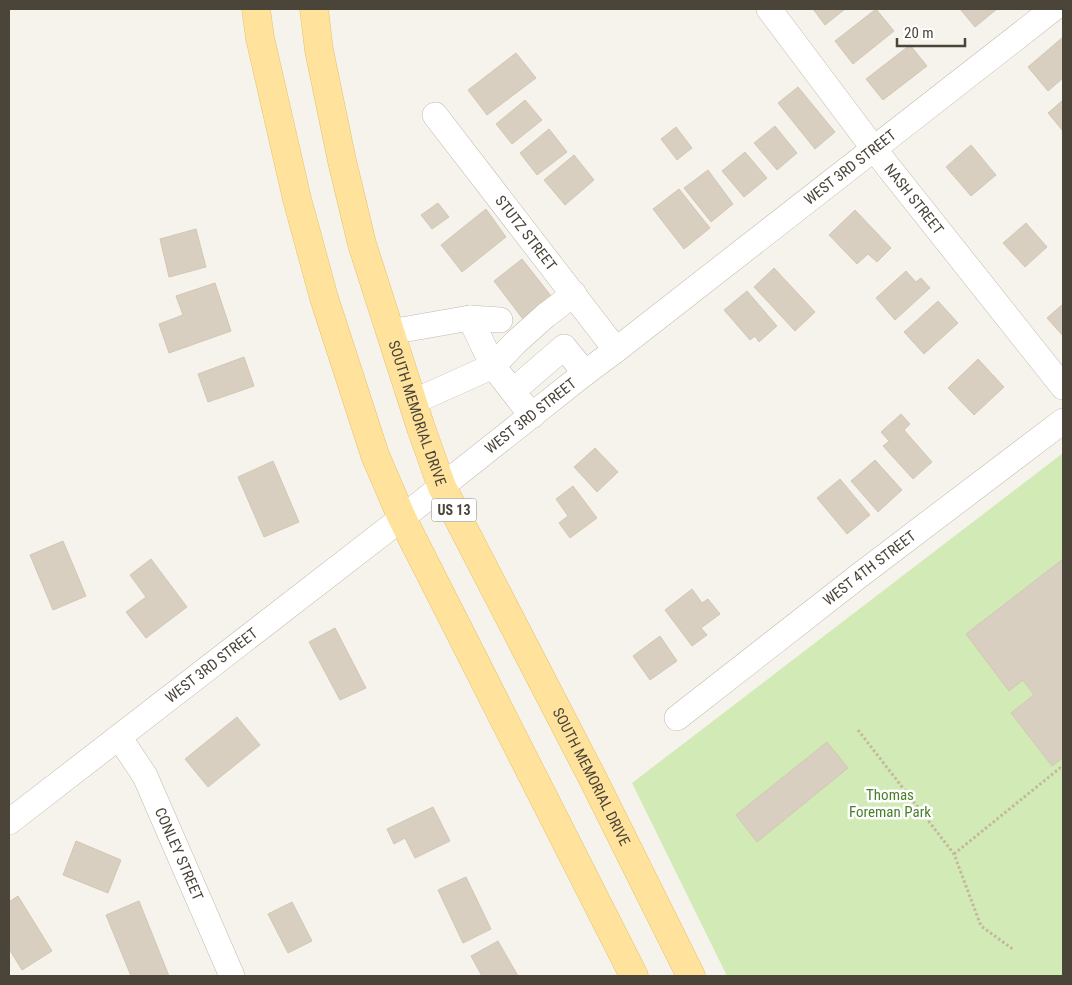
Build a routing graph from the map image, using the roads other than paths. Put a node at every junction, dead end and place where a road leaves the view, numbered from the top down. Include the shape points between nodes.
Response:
1 (256, 9) edge
2 (314, 9) edge
3 (769, 9) edge
4 (1053, 9) edge
5 (435, 115) dead end
6 (874, 149) junction
7 (574, 294) junction
8 (470, 318) junction
9 (390, 332) junction
10 (509, 332) junction
11 (616, 350) junction
12 (493, 366) junction
13 (585, 373) junction
14 (1063, 387) edge
15 (512, 391) junction
16 (413, 402) junction
17 (532, 416) junction
18 (1063, 421) edge
19 (442, 487) junction
20 (402, 518) junction
21 (677, 718) dead end
22 (119, 737) junction
23 (9, 822) edge
24 (232, 976) edge
25 (634, 976) edge
26 (690, 976) edge

1 - 20 main road via 293,180 324,298 375,455
2 - 9 main road, SOUTH MEMORIAL DRIVE / US 13 via 319,50 342,161 362,244
3 - 6 street, NASH STREET
4 - 6 street, WEST 3RD STREET
5 - 7 street, STUTZ STREET
6 - 11 street, WEST 3RD STREET
6 - 14 street, NASH STREET
7 - 10 street via 545,316
7 - 11 street, STUTZ STREET
8 - 9 street
8 - 10 street
8 - 12 street
9 - 16 main road, SOUTH MEMORIAL DRIVE / US 13
10 - 12 street
11 - 13 street, WEST 3RD STREET
12 - 15 street
12 - 16 street
13 - 15 street via 564,347
13 - 17 street, WEST 3RD STREET
15 - 17 street
16 - 19 main road, SOUTH MEMORIAL DRIVE / US 13
17 - 19 street, WEST 3RD STREET
18 - 21 street, WEST 4TH STREET
19 - 20 street, WEST 3RD STREET
19 - 26 main road, SOUTH MEMORIAL DRIVE / US 13 via 593,779
20 - 22 street, WEST 3RD STREET
20 - 25 main road
22 - 23 street, WEST 3RD STREET
22 - 24 street, CONLEY STREET via 144,776

